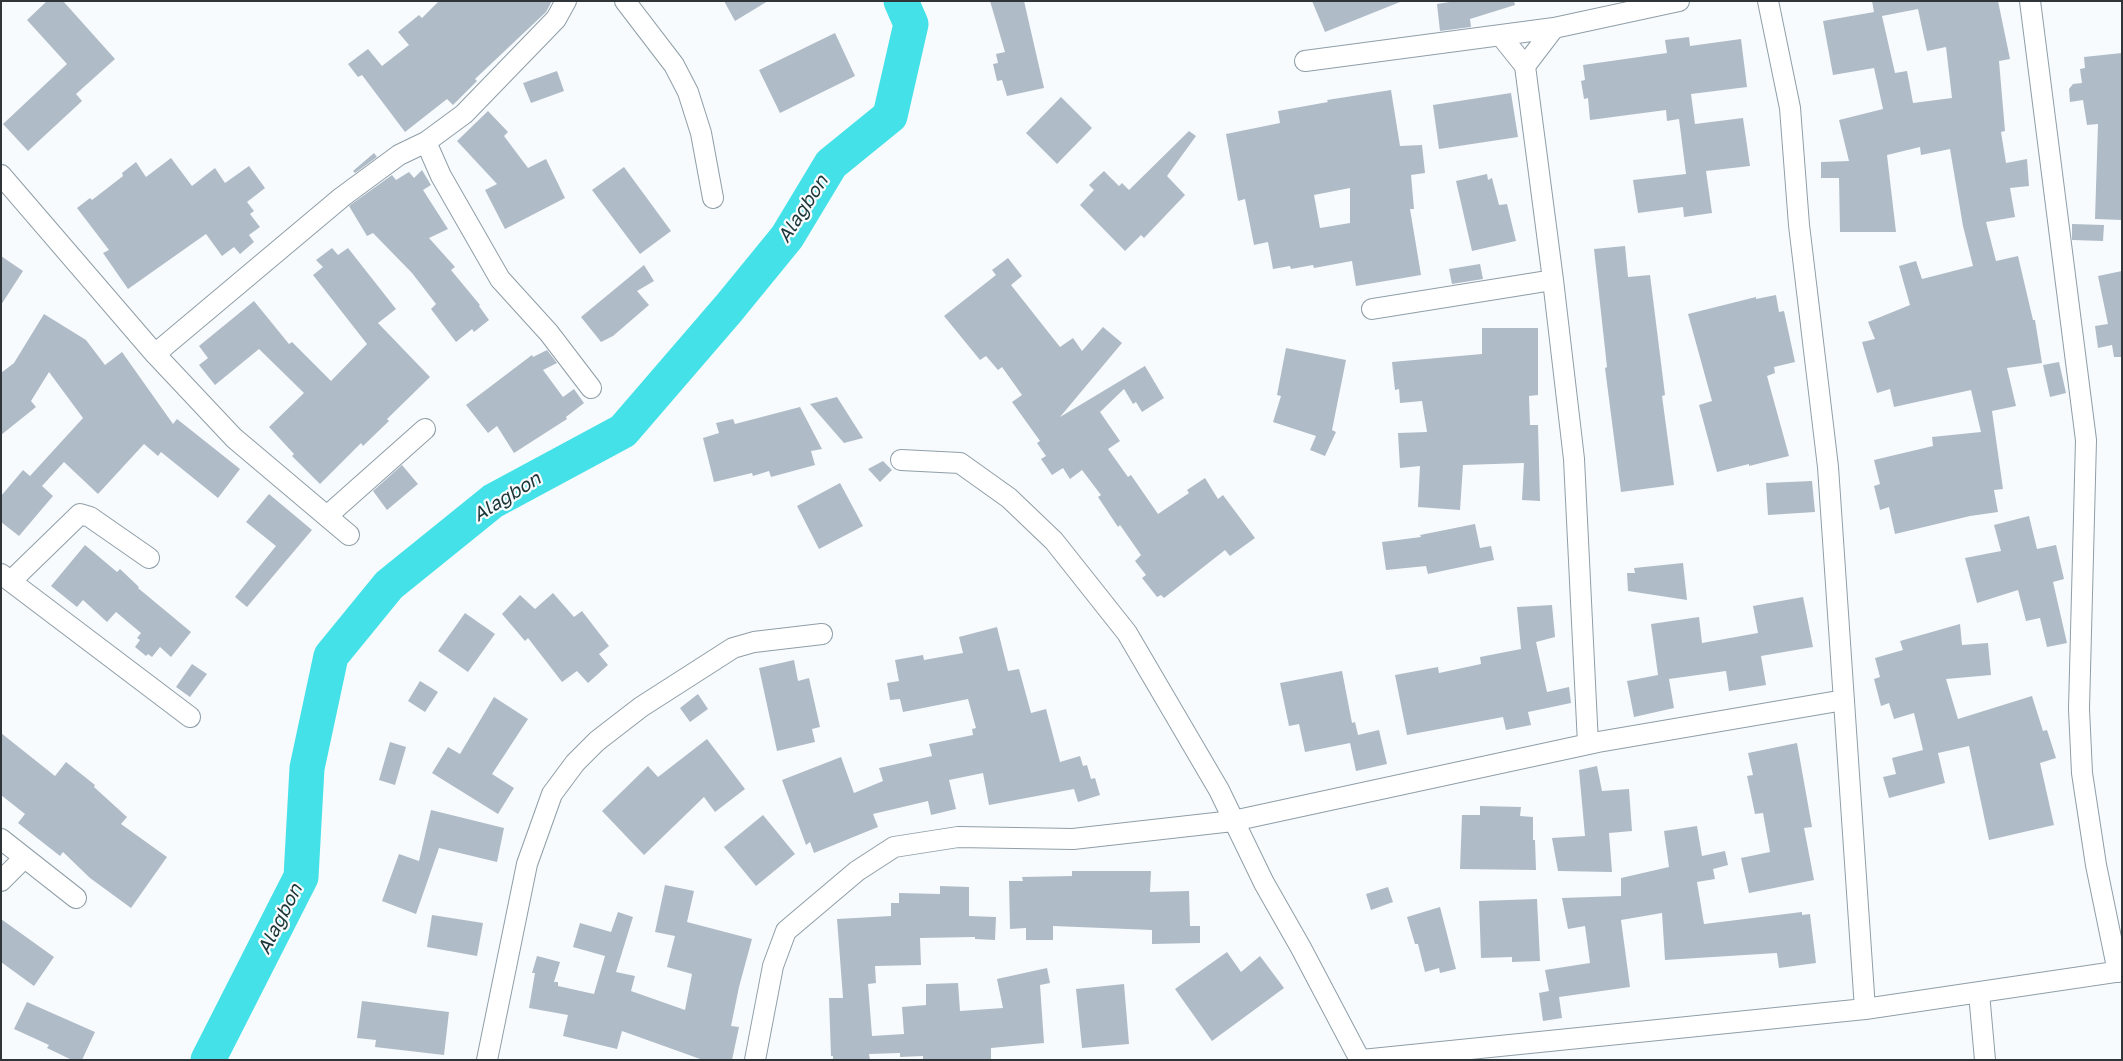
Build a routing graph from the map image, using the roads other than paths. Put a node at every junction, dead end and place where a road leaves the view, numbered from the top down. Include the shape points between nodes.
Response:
1 (566, 1) edge
2 (625, 1) edge
3 (1679, 1) edge
4 (1768, 1) edge
5 (2030, 1) edge
6 (1554, 28) junction
7 (1501, 36) junction
8 (1305, 61) dead end
9 (1525, 66) junction
10 (426, 142) junction
11 (1, 175) edge
12 (714, 198) dead end
13 (1553, 280) junction
14 (1372, 309) dead end
15 (155, 354) junction
16 (591, 388) dead end
17 (425, 429) dead end
18 (901, 460) dead end
19 (326, 516) junction
20 (349, 534) dead end
21 (148, 558) dead end
22 (6, 578) edge
23 (822, 634) dead end
24 (1844, 700) junction
25 (190, 717) dead end
26 (1588, 744) junction
27 (1233, 821) junction
28 (1, 839) edge
29 (24, 858) junction
30 (1, 881) edge
31 (76, 898) dead end
32 (2120, 972) edge
33 (1979, 993) junction
34 (1865, 1009) junction
35 (487, 1060) edge
36 (755, 1060) edge
37 (1361, 1060) edge
38 (1985, 1060) edge

1 - 10 street via 556,19 464,114
2 - 12 street via 674,65 688,92 701,133
3 - 6 street
4 - 24 street via 1790,108 1799,225 1828,467
5 - 32 street via 2086,440 2079,709 2082,773 2096,865
6 - 7 street
6 - 9 street
7 - 8 street
7 - 9 street
9 - 13 street
10 - 15 street via 399,155 342,197
10 - 16 street via 441,176 500,279 549,333
11 - 15 street
13 - 14 street
13 - 26 street via 1574,459
15 - 19 street via 234,438
17 - 19 street
18 - 27 street via 960,463 1009,498 1054,541 1127,633 1195,747
19 - 20 street
21 - 22 street via 90,517 80,514
22 - 25 street
23 - 35 street via 754,642 733,648 641,707 596,741 575,763 552,794 527,864
24 - 26 street
24 - 34 street
26 - 27 street
27 - 36 street via 1073,838 958,838 894,848 856,871 786,931 773,966
27 - 37 street
28 - 29 street
29 - 30 street
29 - 31 street
32 - 33 street
33 - 34 street
33 - 38 street
34 - 37 street

